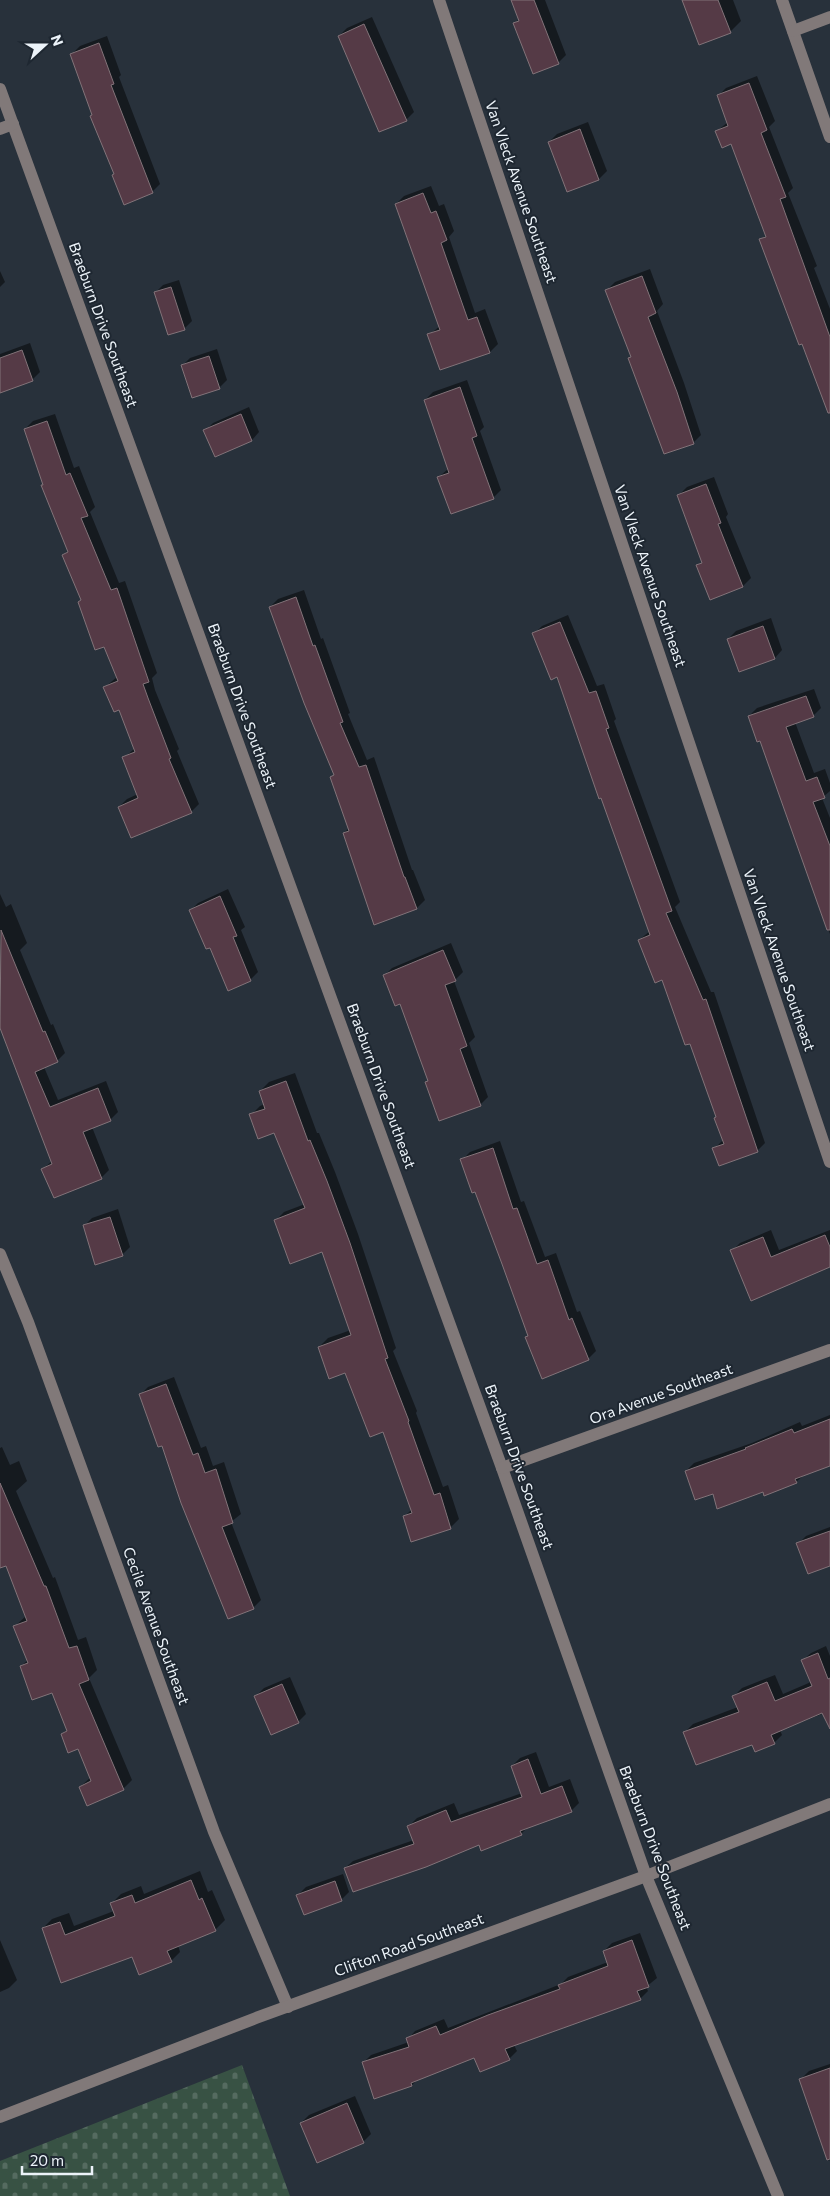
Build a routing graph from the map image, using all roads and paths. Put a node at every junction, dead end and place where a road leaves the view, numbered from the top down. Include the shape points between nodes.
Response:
1 (439, 0) edge
2 (782, 0) edge
3 (830, 17) edge
4 (793, 32) junction
5 (0, 89) edge
6 (12, 124) junction
7 (0, 129) edge
8 (830, 137) edge
9 (830, 1162) edge
10 (0, 1254) edge
11 (830, 1350) edge
12 (502, 1468) junction
13 (830, 1804) edge
14 (646, 1876) junction
15 (288, 2006) junction
16 (0, 2116) edge
17 (778, 2196) edge

1 - 9 street, Van Vleck Avenue Southeast
2 - 4 street
3 - 4 street
4 - 8 street
5 - 6 street, Braeburn Drive Southeast
6 - 7 street
6 - 12 street, Braeburn Drive Southeast
10 - 15 street, Cecile Avenue Southeast via 28,1322 214,1832
11 - 12 street, Ora Avenue Southeast
12 - 14 street, Braeburn Drive Southeast
13 - 14 street, Clifton Road Southeast
14 - 15 street, Clifton Road Southeast
14 - 17 street, Braeburn Drive Southeast
15 - 16 street, Clifton Road Southeast

